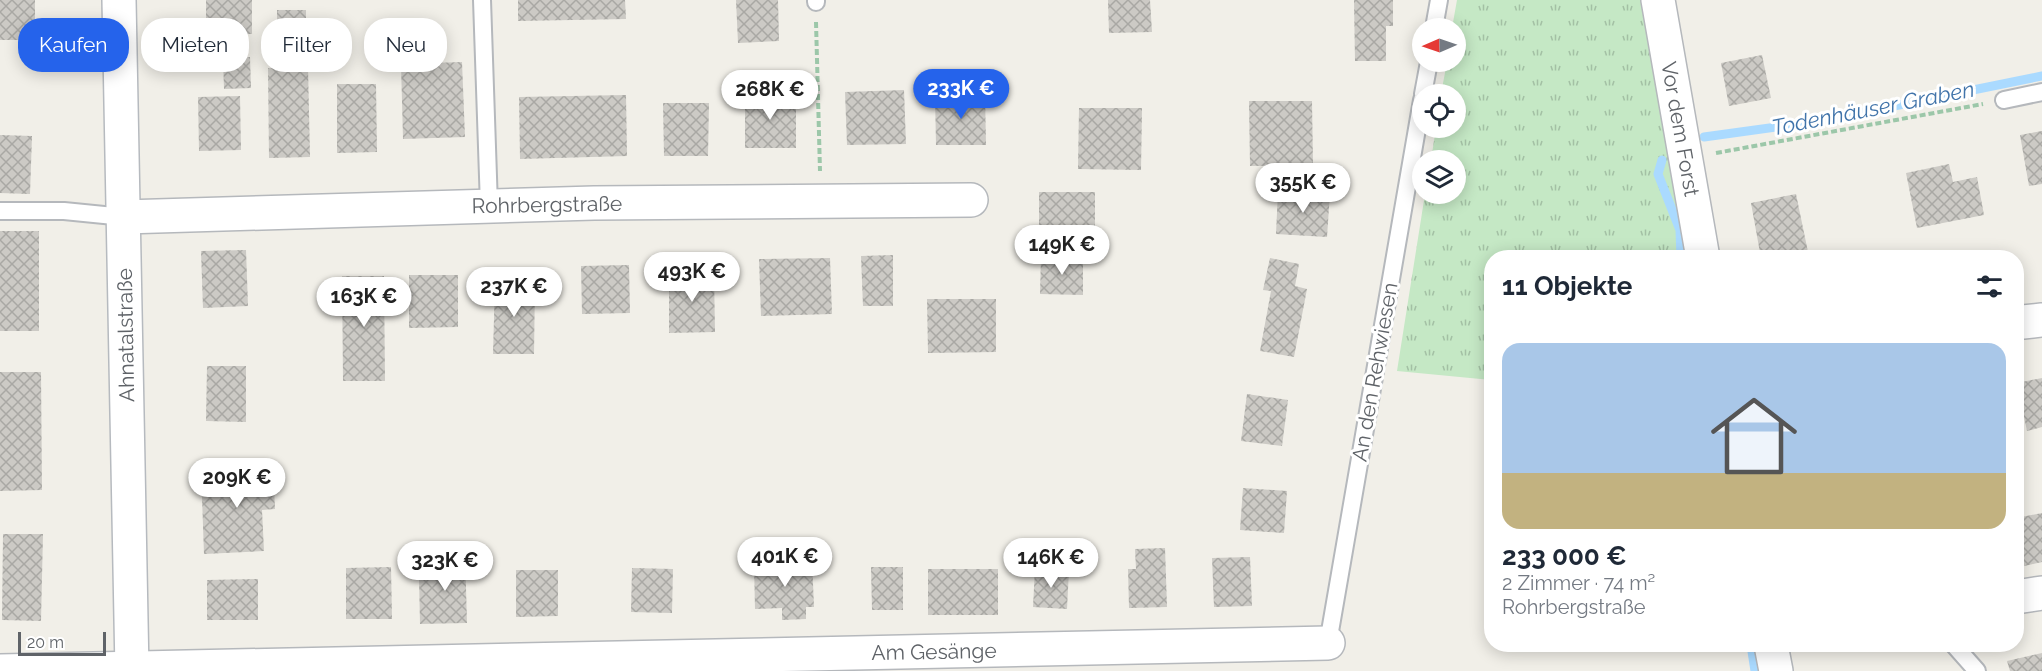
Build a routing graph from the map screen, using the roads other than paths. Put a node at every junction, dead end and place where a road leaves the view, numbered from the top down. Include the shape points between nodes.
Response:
1 (119, 0) edge
2 (482, 0) edge
3 (1439, 0) edge
4 (1658, 0) edge
5 (1436, 18) edge
6 (2042, 92) edge
7 (2004, 100) road end
8 (1415, 138) edge
9 (971, 200) dead end
10 (489, 206) junction
11 (0, 211) edge
12 (124, 217) junction
13 (1702, 250) edge
14 (2042, 593) edge
15 (2024, 596) edge
16 (1328, 643) joint
17 (1772, 652) edge
18 (1960, 652) edge
19 (132, 670) edge
20 (0, 671) edge
21 (1776, 671) edge
22 (1977, 671) edge

1 - 12 street, Ahnatalstraße
2 - 10 lane
3 - 5 lane
4 - 13 street, Vor dem Forst
6 - 7 lane
8 - 16 lane, An den Rehwiesen
9 - 10 street, Rohrbergstraße
10 - 12 street, Rohrbergstraße
11 - 12 lane via 64,211
12 - 19 street, Ahnatalstraße
14 - 15 street
16 - 19 street, Am Gesänge
17 - 21 street
18 - 22 lane
19 - 20 street, Am Gesänge

